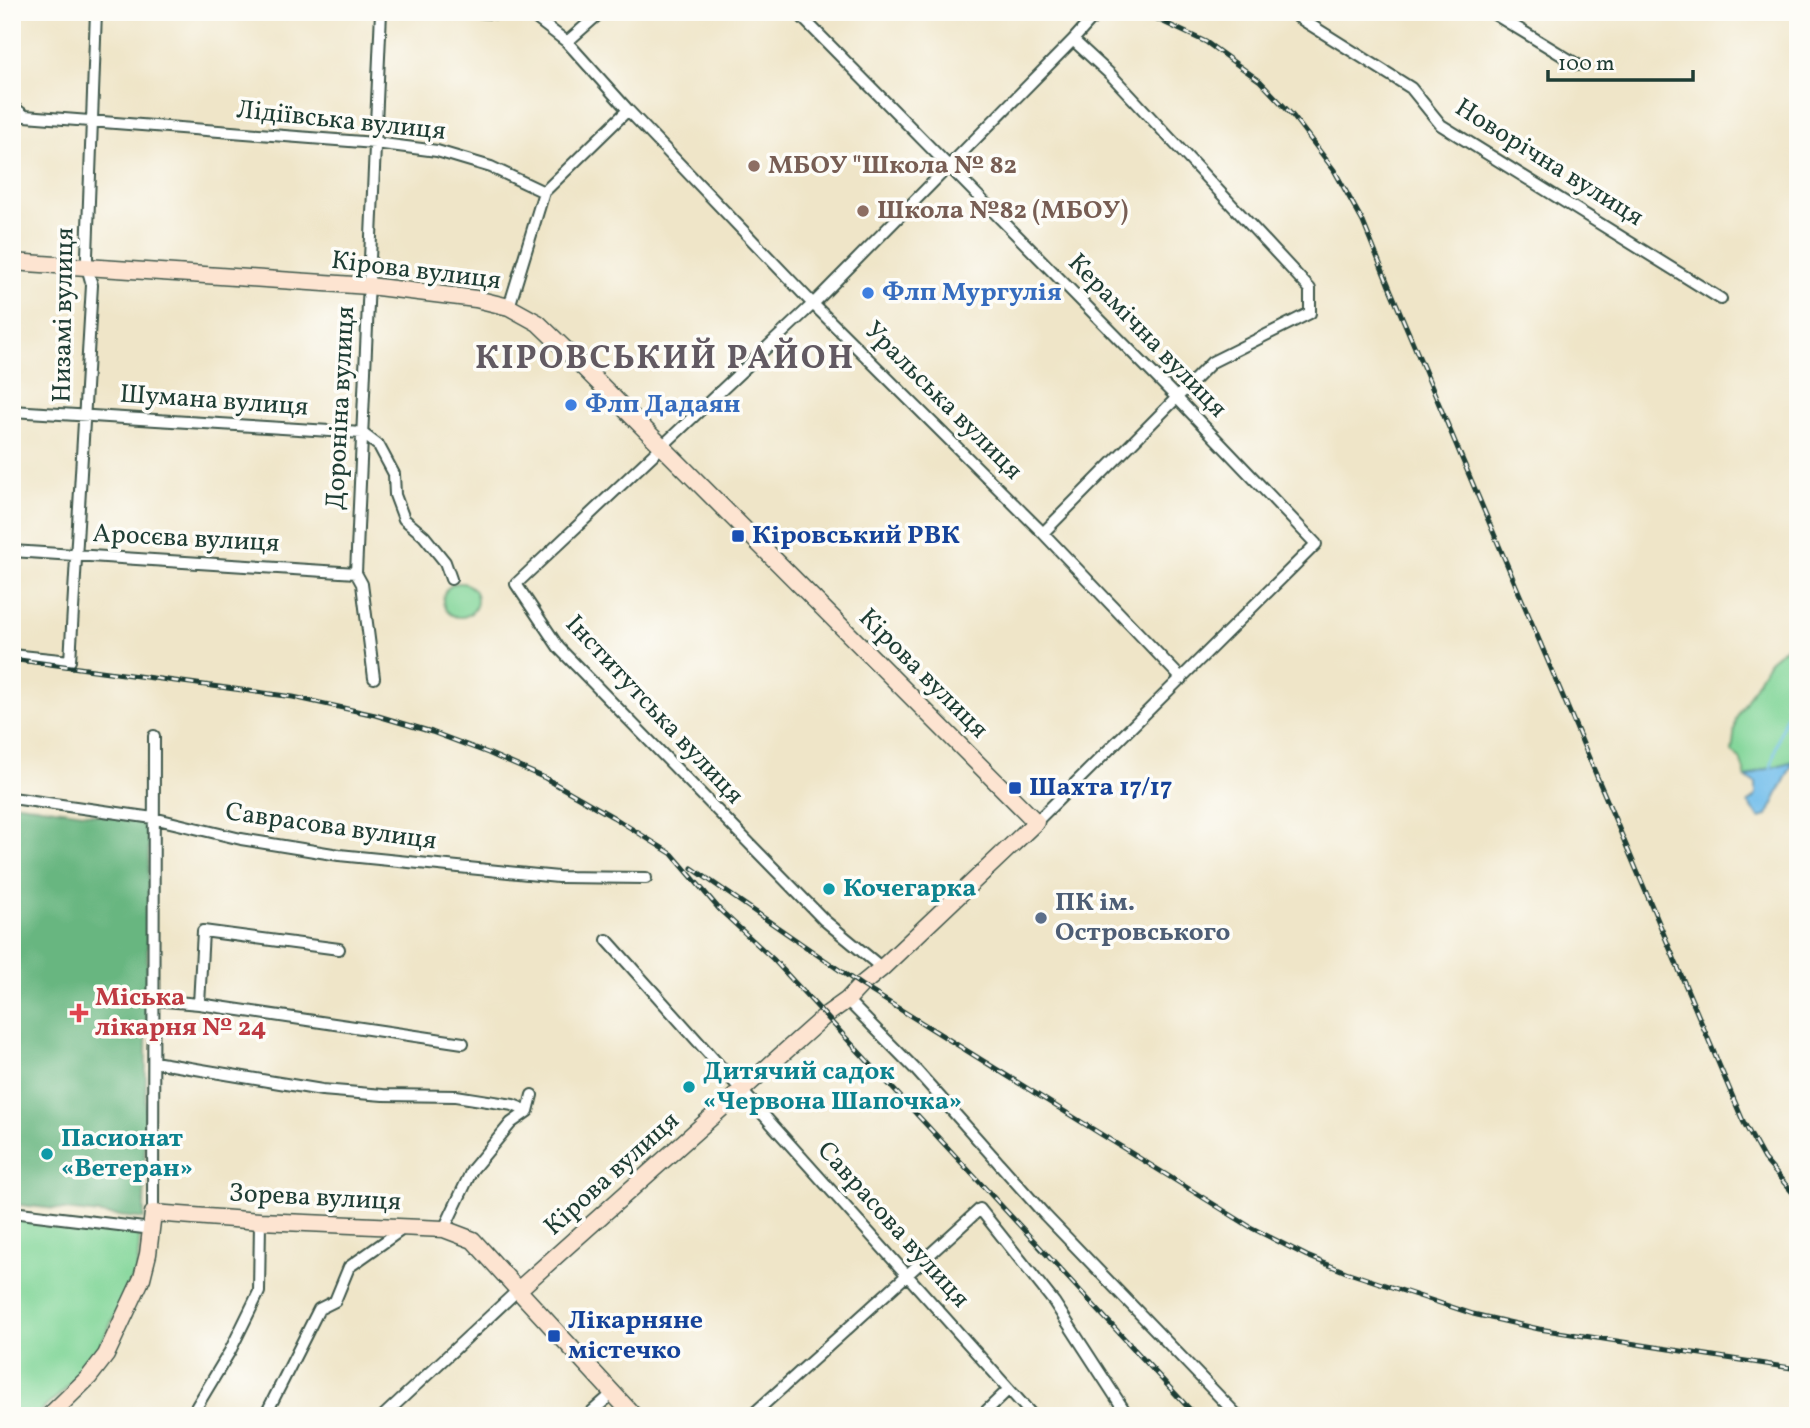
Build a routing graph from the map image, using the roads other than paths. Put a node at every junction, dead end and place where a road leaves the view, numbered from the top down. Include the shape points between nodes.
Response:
1 (96, 12) edge
2 (381, 12) edge
3 (478, 12) edge
4 (601, 12) edge
5 (797, 12) edge
6 (1098, 12) edge
7 (1290, 12) edge
8 (1491, 12) edge
9 (1073, 40) junction
10 (567, 42) junction
11 (1578, 65) dead end
12 (12, 106) edge
13 (628, 110) junction
14 (92, 122) junction
15 (375, 143) junction
16 (949, 167) junction
17 (544, 192) junction
18 (12, 262) edge
19 (87, 267) junction
20 (369, 286) junction
21 (1721, 299) dead end
22 (813, 304) junction
23 (509, 307) junction
24 (1177, 398) junction
25 (12, 411) edge
26 (85, 415) junction
27 (362, 433) junction
28 (663, 447) junction
29 (1042, 533) junction
30 (12, 551) edge
31 (76, 556) junction
32 (356, 573) junction
33 (451, 579) dead end
34 (12, 655) edge
35 (374, 678) dead end
36 (1182, 679) junction
37 (154, 736) dead end
38 (12, 799) edge
39 (153, 818) junction
40 (1036, 822) junction
41 (646, 878) dead end
42 (607, 940) dead end
43 (339, 949) dead end
44 (882, 968) junction
45 (154, 1000) junction
46 (847, 1000) junction
47 (199, 1004) junction
48 (463, 1043) dead end
49 (154, 1062) junction
50 (742, 1091) junction
51 (532, 1095) dead end
52 (528, 1111) junction
53 (12, 1212) edge
54 (152, 1221) junction
55 (260, 1221) junction
56 (405, 1227) junction
57 (444, 1229) junction
58 (907, 1275) junction
59 (518, 1290) junction
60 (1009, 1389) junction
61 (613, 1393) junction
62 (49, 1416) edge
63 (191, 1416) edge
64 (265, 1416) edge
65 (383, 1416) edge
66 (587, 1416) edge
67 (634, 1416) edge
68 (751, 1416) edge
69 (981, 1416) edge
70 (1032, 1416) edge
71 (1128, 1416) edge
72 (1238, 1416) edge

1 - 14 street, Низамі вулиця
2 - 15 street, Дороніна вулиця
3 - 10 street, Уральська вулиця via 533,16
4 - 10 street
5 - 16 street, Керамічна вулиця
6 - 9 street
7 - 21 street, Новорічна вулиця via 1410,88 1441,125
8 - 11 street
9 - 16 street
9 - 24 street via 1310,289 1310,313 1212,362
10 - 13 street, Уральська вулиця
12 - 14 street, Лідіївська вулиця via 25,116
13 - 17 street
13 - 22 street, Уральська вулиця
14 - 15 street, Лідіївська вулиця
14 - 19 street, Низамі вулиця
15 - 17 street, Лідіївська вулиця via 437,151 491,167
15 - 20 street, Дороніна вулиця
16 - 22 street
16 - 24 street, Керамічна вулиця
17 - 23 street
18 - 19 main road, Кірова вулиця
19 - 20 main road, Кірова вулиця
19 - 26 street, Низамі вулиця via 92,285
20 - 23 main road, Кірова вулиця
20 - 27 street, Дороніна вулиця
22 - 28 street
22 - 29 street, Уральська вулиця
23 - 28 main road, Кірова вулиця via 538,323
24 - 29 street
24 - 36 street, Керамічна вулиця via 1316,544
25 - 26 street, Шумана вулиця
26 - 27 street, Шумана вулиця
26 - 31 street, Низамі вулиця
27 - 32 street, Дороніна вулиця
27 - 33 street via 379,446 394,474 404,519 445,562
28 - 40 main road, Кірова вулиця
28 - 44 street, Інститутська вулиця via 516,584 559,648 824,920
29 - 36 street, Уральська вулиця
30 - 31 street, Аросєва вулиця
31 - 32 street, Аросєва вулиця
31 - 34 street, Низамі вулиця via 70,660
32 - 35 street, Дороніна вулиця via 362,584
36 - 40 street
37 - 39 street
38 - 39 street, Саврасова вулиця
39 - 41 street, Саврасова вулиця via 339,855 558,877
39 - 45 street
40 - 44 main road, Кірова вулиця
42 - 50 street, Саврасова вулиця
43 - 47 street via 203,931
44 - 46 main road, Кірова вулиця
45 - 47 street
45 - 49 street
46 - 50 main road, Кірова вулиця
46 - 72 street
47 - 48 street
49 - 52 street via 322,1090 456,1096
49 - 54 street
50 - 58 street, Саврасова вулиця
50 - 59 main road, Кірова вулиця
51 - 52 street
52 - 57 street via 511,1123 472,1170
53 - 54 street
54 - 55 main road, Зорева вулиця
54 - 62 main road via 142,1278 106,1354 99,1367
55 - 56 main road, Зорева вулиця
55 - 63 street via 260,1292
56 - 57 main road, Зорева вулиця
56 - 64 street via 349,1267 335,1301 318,1309
57 - 59 main road, Зорева вулиця via 473,1240
58 - 60 street, Саврасова вулиця
58 - 68 street
58 - 71 street via 980,1209 1054,1302
59 - 61 main road
59 - 65 street
60 - 69 street
60 - 70 street, Саврасова вулиця
61 - 66 street
61 - 67 main road

